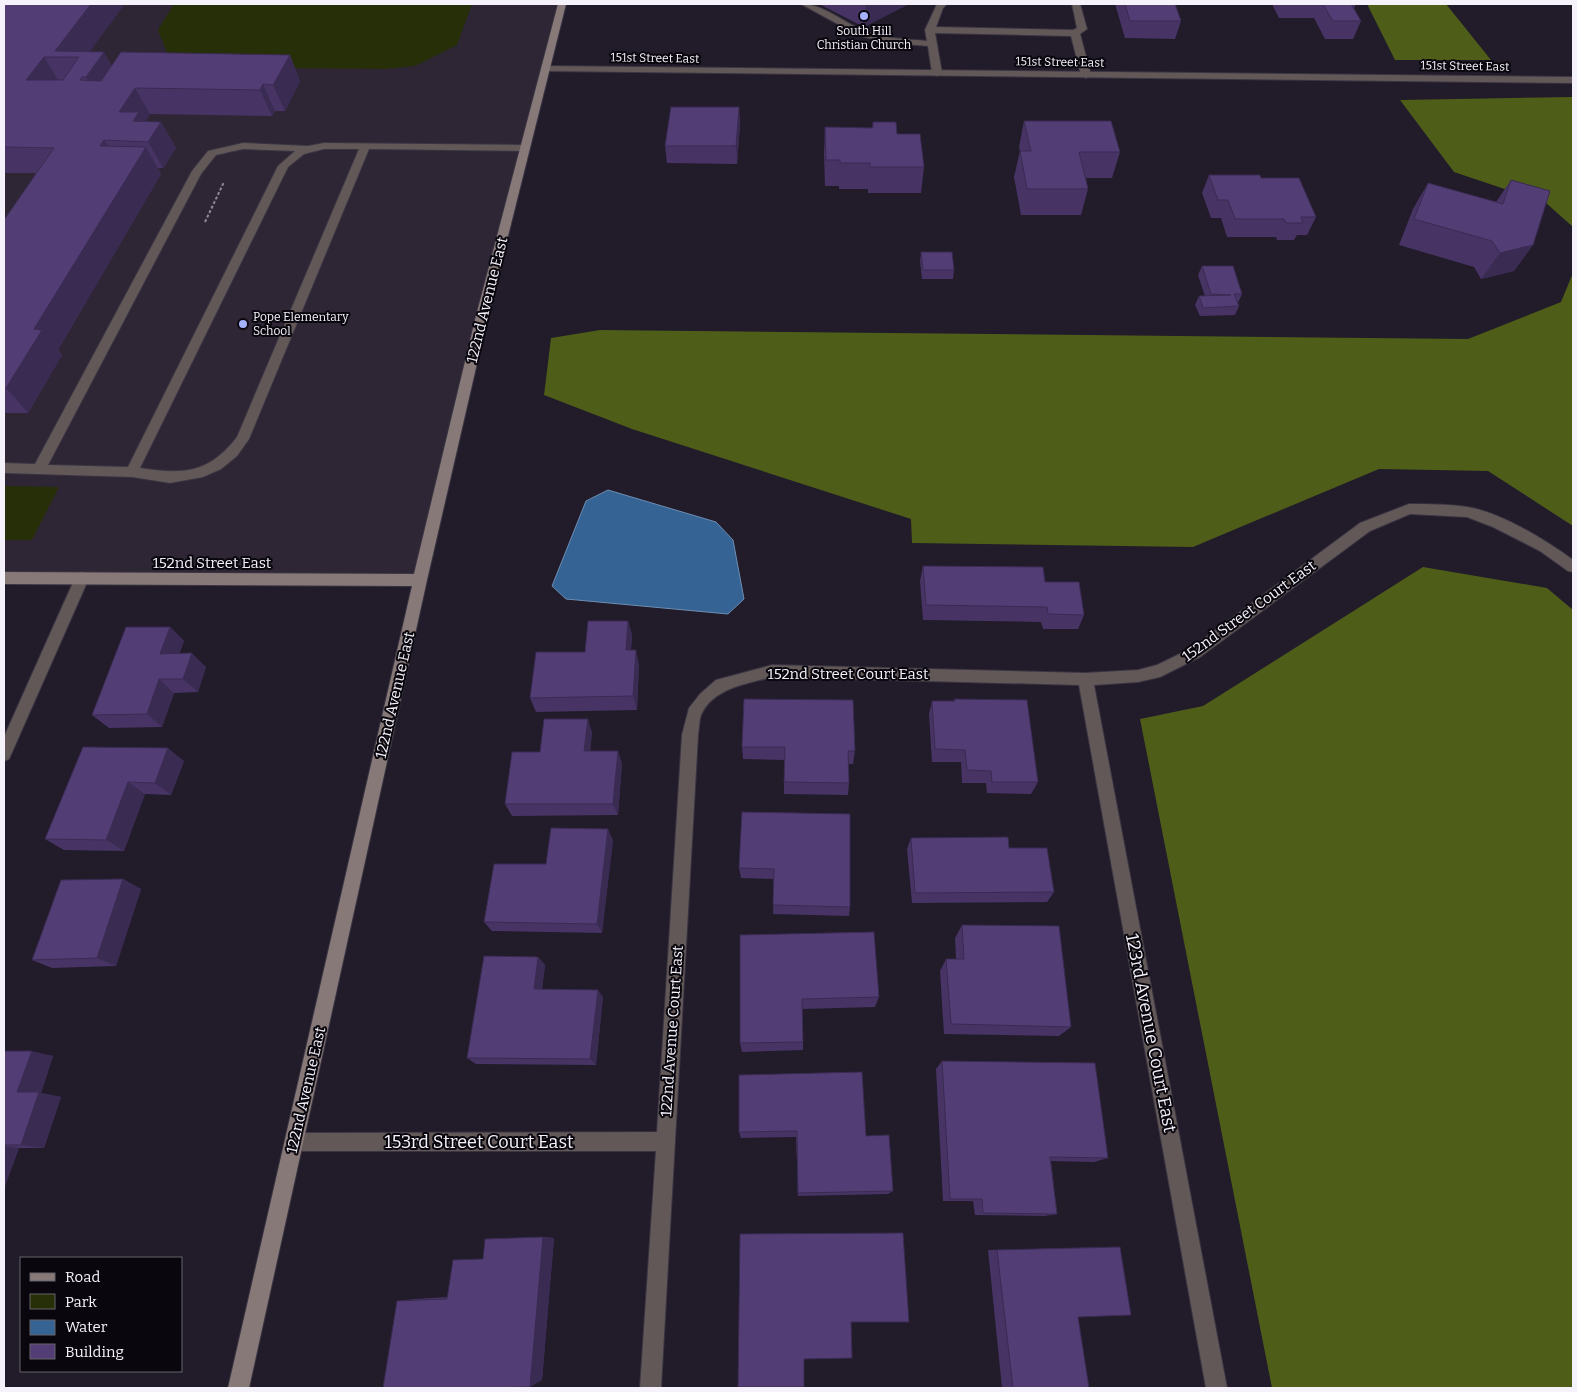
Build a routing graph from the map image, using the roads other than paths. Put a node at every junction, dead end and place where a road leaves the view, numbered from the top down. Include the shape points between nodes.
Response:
1 (562, 4) edge
2 (805, 4) edge
3 (943, 4) edge
4 (1076, 4) edge
5 (930, 30) junction
6 (1075, 32) junction
7 (932, 44) junction
8 (546, 70) junction
9 (937, 73) junction
10 (1086, 75) junction
11 (1573, 80) edge
12 (365, 147) junction
13 (308, 148) junction
14 (524, 148) junction
15 (4, 468) edge
16 (39, 469) junction
17 (132, 472) junction
18 (1573, 567) edge
19 (4, 578) edge
20 (82, 578) junction
21 (420, 580) junction
22 (1085, 679) junction
23 (721, 686) joint
24 (4, 754) edge
25 (665, 1141) junction
26 (294, 1142) junction
27 (238, 1388) edge
28 (652, 1388) edge
29 (1217, 1388) edge

1 - 8 main road, 122nd Avenue East
2 - 7 street via 863,34
3 - 5 street via 939,6
4 - 6 street via 1082,29
5 - 6 street
5 - 7 street
6 - 10 street
7 - 9 street
8 - 9 street, 151st Street East
8 - 14 main road, 122nd Avenue East
9 - 10 street, 151st Street East
10 - 11 street, 151st Street East
12 - 13 street
12 - 14 street
12 - 17 street via 243,439 216,466 202,472 170,478
13 - 16 street via 243,146 212,153 196,173
13 - 17 street via 292,155 282,166
14 - 21 main road, 122nd Avenue East
15 - 16 street
16 - 17 street
18 - 22 street, 152nd Street Court East via 1498,523 1468,512 1409,509 1365,527 1195,653 1160,671 1138,676
19 - 20 main road, 152nd Street East
20 - 21 main road, 152nd Street East
20 - 24 street
21 - 26 main road, 122nd Avenue East
22 - 23 street, 152nd Street Court East via 772,671
22 - 29 street, 123rd Avenue Court East
23 - 25 street, 122nd Avenue Court East via 694,713 690,735
25 - 26 street, 153rd Street Court East
25 - 28 street, 122nd Avenue Court East
26 - 27 main road, 122nd Avenue East

